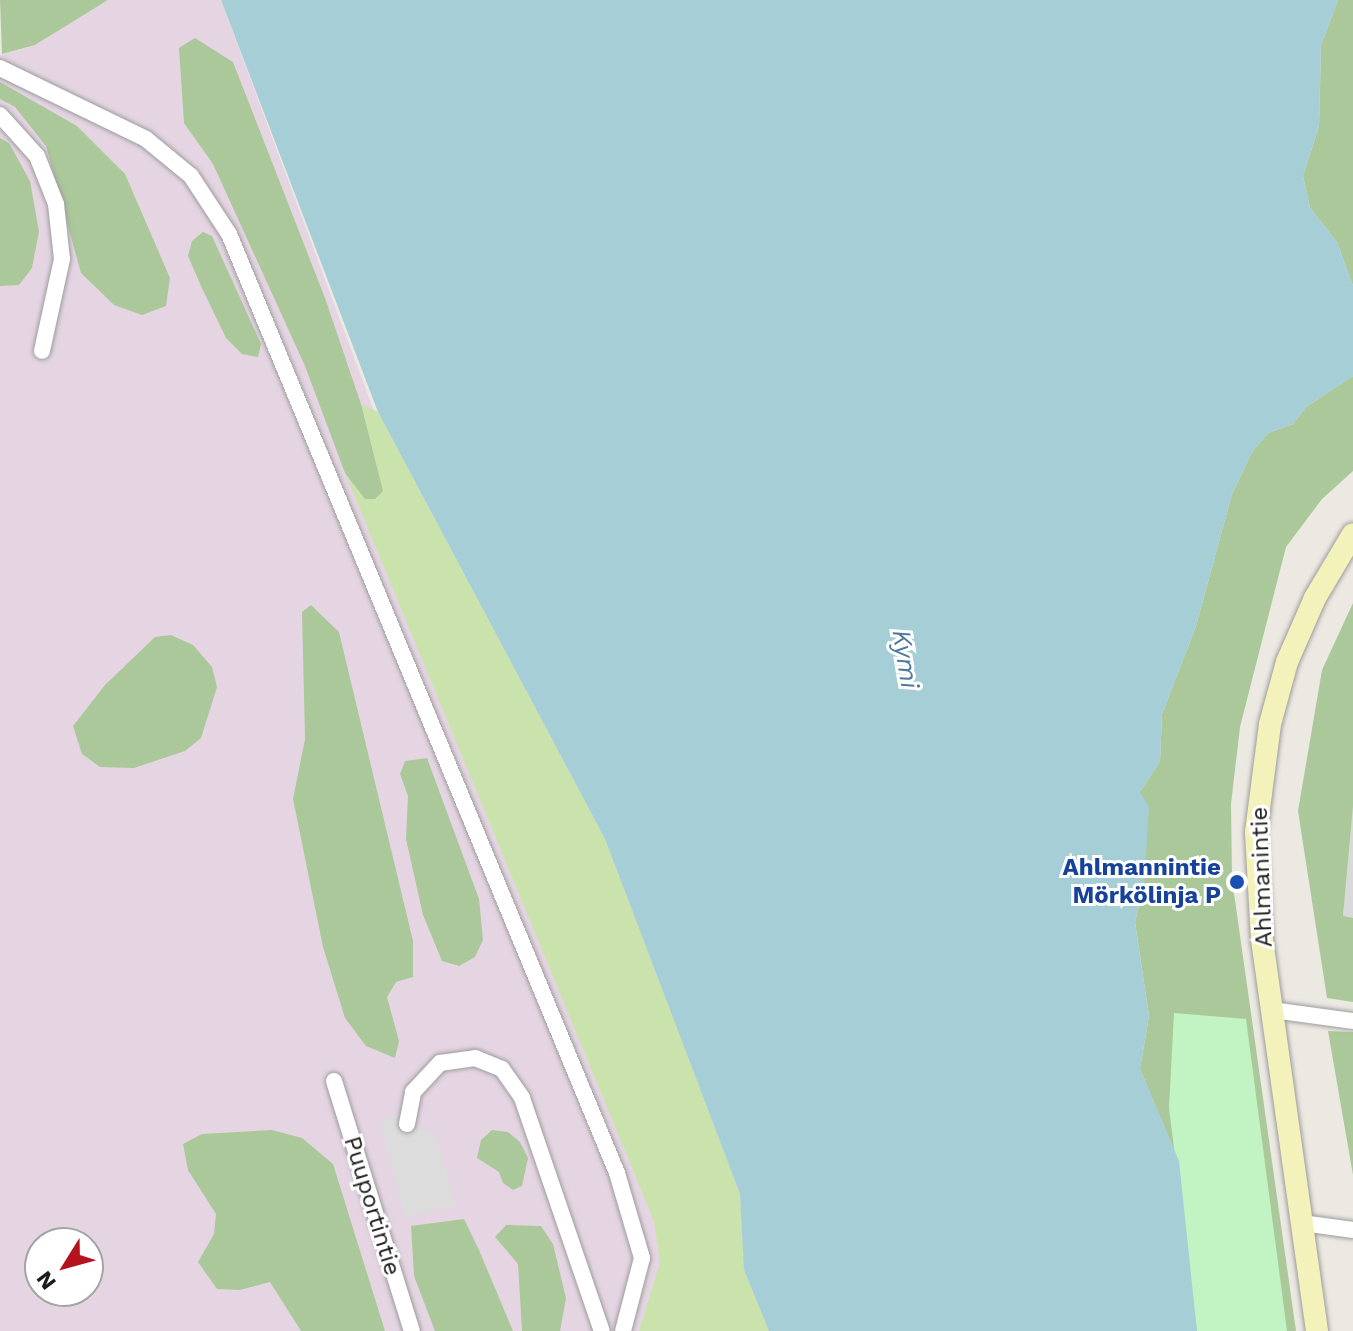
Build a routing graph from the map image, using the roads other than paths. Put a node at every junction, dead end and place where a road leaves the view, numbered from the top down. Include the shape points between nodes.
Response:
1 (0, 68) edge
2 (0, 115) edge
3 (42, 351) dead end
4 (1353, 534) edge
5 (1272, 1010) junction
6 (1353, 1021) edge
7 (334, 1081) dead end
8 (407, 1124) dead end
9 (1302, 1223) junction
10 (1353, 1230) edge
11 (412, 1331) edge
12 (602, 1331) edge
13 (623, 1331) edge
14 (1317, 1331) edge

1 - 13 street via 146,139 191,176 229,234 617,1173 642,1258
2 - 3 street via 37,156 56,204 62,259
4 - 5 street, Ahlmanintie via 1296,639 1277,693 1261,769 1258,899
5 - 6 street
5 - 9 street, Ahlmanintie
7 - 11 street, Puuportintie
8 - 12 street via 413,1092 440,1063 475,1058 502,1069 527,1112
9 - 10 street
9 - 14 street, Ahlmanintie

